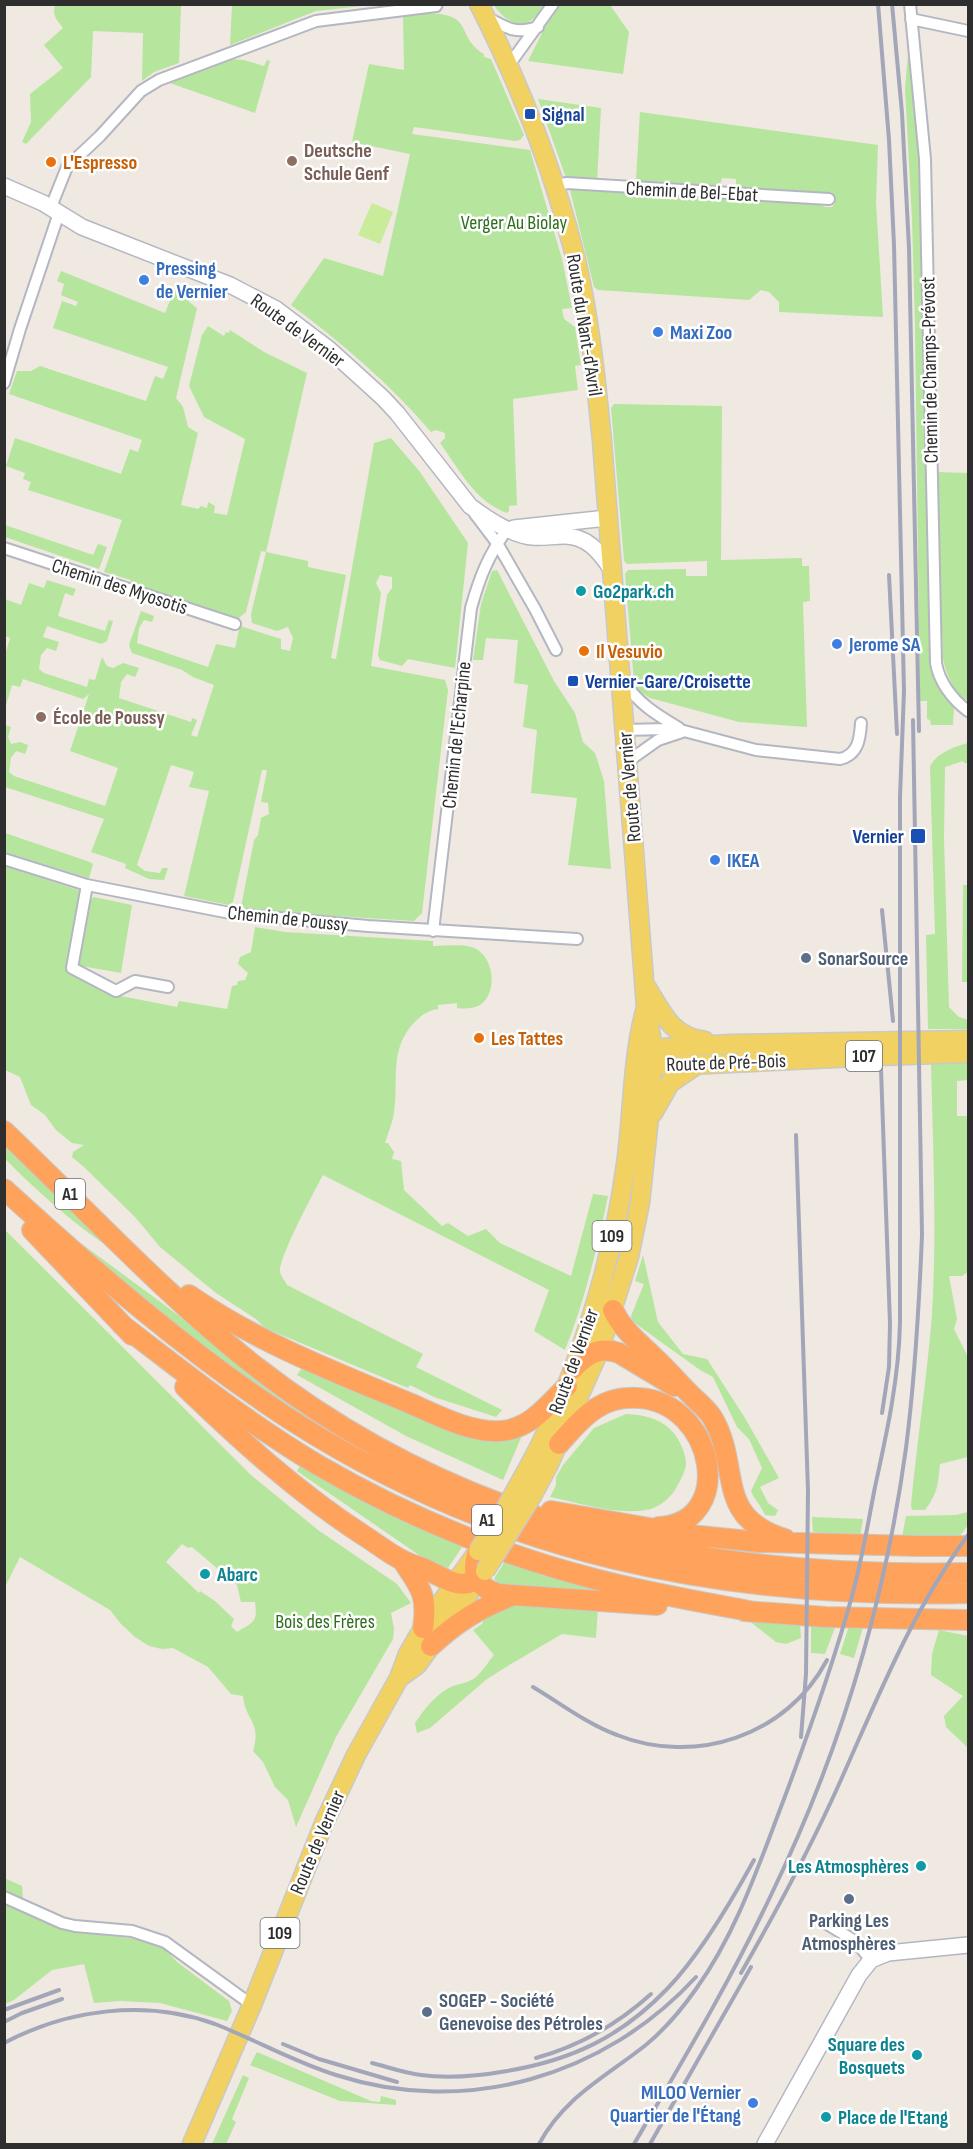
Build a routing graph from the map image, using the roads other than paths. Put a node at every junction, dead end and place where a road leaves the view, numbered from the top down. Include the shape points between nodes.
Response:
1 (437, 4) edge
2 (553, 4) edge
3 (910, 4) edge
4 (482, 10) edge
5 (911, 19) junction
6 (538, 27) junction
7 (969, 31) edge
8 (509, 65) junction
9 (555, 184) junction
10 (4, 186) edge
11 (829, 199) dead end
12 (55, 210) junction
13 (4, 383) edge
14 (470, 506) junction
15 (607, 518) junction
16 (508, 528) junction
17 (497, 543) junction
18 (4, 548) edge
19 (611, 568) junction
20 (236, 624) dead end
21 (556, 650) dead end
22 (620, 674) junction
23 (969, 711) edge
24 (861, 723) dead end
25 (624, 730) junction
26 (684, 731) junction
27 (627, 762) junction
28 (4, 859) edge
29 (87, 885) junction
30 (433, 931) junction
31 (577, 939) dead end
32 (645, 984) junction
33 (168, 987) dead end
34 (969, 1040) edge
35 (731, 1044) junction
36 (969, 1053) edge
37 (648, 1057) junction
38 (697, 1065) junction
39 (649, 1120) junction
40 (4, 1131) edge
41 (4, 1189) edge
42 (4, 1202) edge
43 (135, 1258) junction
44 (613, 1310) junction
45 (122, 1325) junction
46 (599, 1351) junction
47 (570, 1377) junction
48 (692, 1396) junction
49 (559, 1444) junction
50 (541, 1461) junction
51 (461, 1488) junction
52 (643, 1527) junction
53 (796, 1542) junction
54 (969, 1546) edge
55 (402, 1560) junction
56 (477, 1567) junction
57 (969, 1573) edge
58 (454, 1584) junction
59 (969, 1593) edge
60 (511, 1596) junction
61 (755, 1612) junction
62 (962, 1619) edge
63 (427, 1637) junction
64 (4, 1898) edge
65 (828, 1924) dead end
66 (969, 1945) edge
67 (871, 1960) junction
68 (252, 2005) junction
69 (192, 2145) edge
70 (765, 2145) edge

1 - 12 street via 316,21 159,80 141,91 67,167
2 - 6 street
3 - 5 street, Chemin de Champs-Prévost
4 - 6 street via 514,30
4 - 8 main road, Route du Nant-d'Avril / 109
5 - 7 street
5 - 23 street, Chemin de Champs-Prévost via 925,159 936,663 944,685
6 - 8 street
8 - 9 main road, Route du Nant-d'Avril / 109
9 - 11 street, Chemin de Bel-Ebat
9 - 15 main road, Route du Nant-d'Avril / 109 via 577,262 591,340
10 - 12 street, Route de Vernier
12 - 13 street
12 - 14 street, Route de Vernier via 88,229 231,285 276,309 329,349 383,398
14 - 16 street, Route de Vernier
14 - 17 street
15 - 16 street
15 - 19 main road, Route de Vernier / 109
16 - 17 street, Chemin de l'Echarpine
16 - 19 street, Route de Vernier via 530,537 586,540 600,551
17 - 21 street
17 - 30 street, Chemin de l'Echarpine via 471,608
18 - 20 street, Chemin des Myosotis
19 - 22 main road, Route de Vernier / 109
22 - 25 main road, Route de Vernier / 109
22 - 26 street via 647,708
24 - 26 street via 854,751 840,759 756,750
25 - 26 street
25 - 27 main road, Route de Vernier / 109
26 - 27 street via 658,740
27 - 32 main road, Route de Vernier / 109
28 - 29 street, Chemin de Poussy
29 - 30 street, Chemin de Poussy via 236,914
29 - 33 street via 72,968 116,992 135,981
30 - 31 street, Chemin de Poussy
32 - 35 main road via 680,1033 693,1039
32 - 37 main road, Route de Vernier / 109
34 - 35 main road, Route de Pré-Bois / 107
35 - 37 main road, Route de Pré-Bois / 107
35 - 38 main road via 711,1050
36 - 38 main road, Route de Pré-Bois / 107
37 - 38 main road, Route de Pré-Bois / 107 via 668,1066
37 - 39 main road, Route de Vernier / 109
37 - 47 main road, Route de Vernier / 109 via 606,1263
38 - 39 main road via 670,1083
39 - 44 main road, Route de Vernier / 109 via 640,1203
40 - 43 highway, A1
41 - 59 highway, A1 via 123,1295 239,1385 344,1452 453,1506 568,1548 685,1575 809,1590
42 - 45 highway
43 - 47 highway via 222,1318 280,1349 472,1427 500,1431 519,1427 540,1413
43 - 51 highway, A1 via 230,1345 303,1401 381,1449
44 - 46 main road, Route de Vernier / 109
44 - 48 highway via 631,1336
45 - 55 highway via 277,1472
45 - 61 highway via 236,1412 285,1444 349,1482 424,1519 515,1555 592,1578
46 - 47 highway via 584,1357
46 - 48 highway via 619,1353
46 - 49 main road, Route de Vernier / 109
47 - 50 main road, Route de Vernier / 109
48 - 53 highway via 708,1412 720,1435 731,1488 741,1510 757,1527
49 - 50 main road, Route de Vernier / 109
49 - 52 highway via 588,1414 617,1399 653,1400 685,1418 698,1434 706,1454 707,1479 702,1500 684,1521
50 - 56 main road, 109, bridge via 532,1496
51 - 52 highway via 557,1512
51 - 57 highway, A1 via 574,1529 689,1556 810,1570
52 - 53 highway via 747,1541
53 - 54 highway
55 - 58 highway
55 - 63 highway via 423,1594
56 - 58 highway via 464,1584
56 - 60 highway via 492,1592
56 - 63 main road, Route de Vernier / 109
58 - 63 main road, Route de Vernier / 109
60 - 61 highway
60 - 63 highway
61 - 62 highway via 836,1618
63 - 68 main road, Route de Vernier / 109 via 408,1654 399,1678 363,1740 328,1814
64 - 68 street via 62,1923 132,1931 165,1942
65 - 67 street via 855,1941
66 - 67 street via 894,1952
67 - 70 street
68 - 69 main road, Route de Vernier / 109

